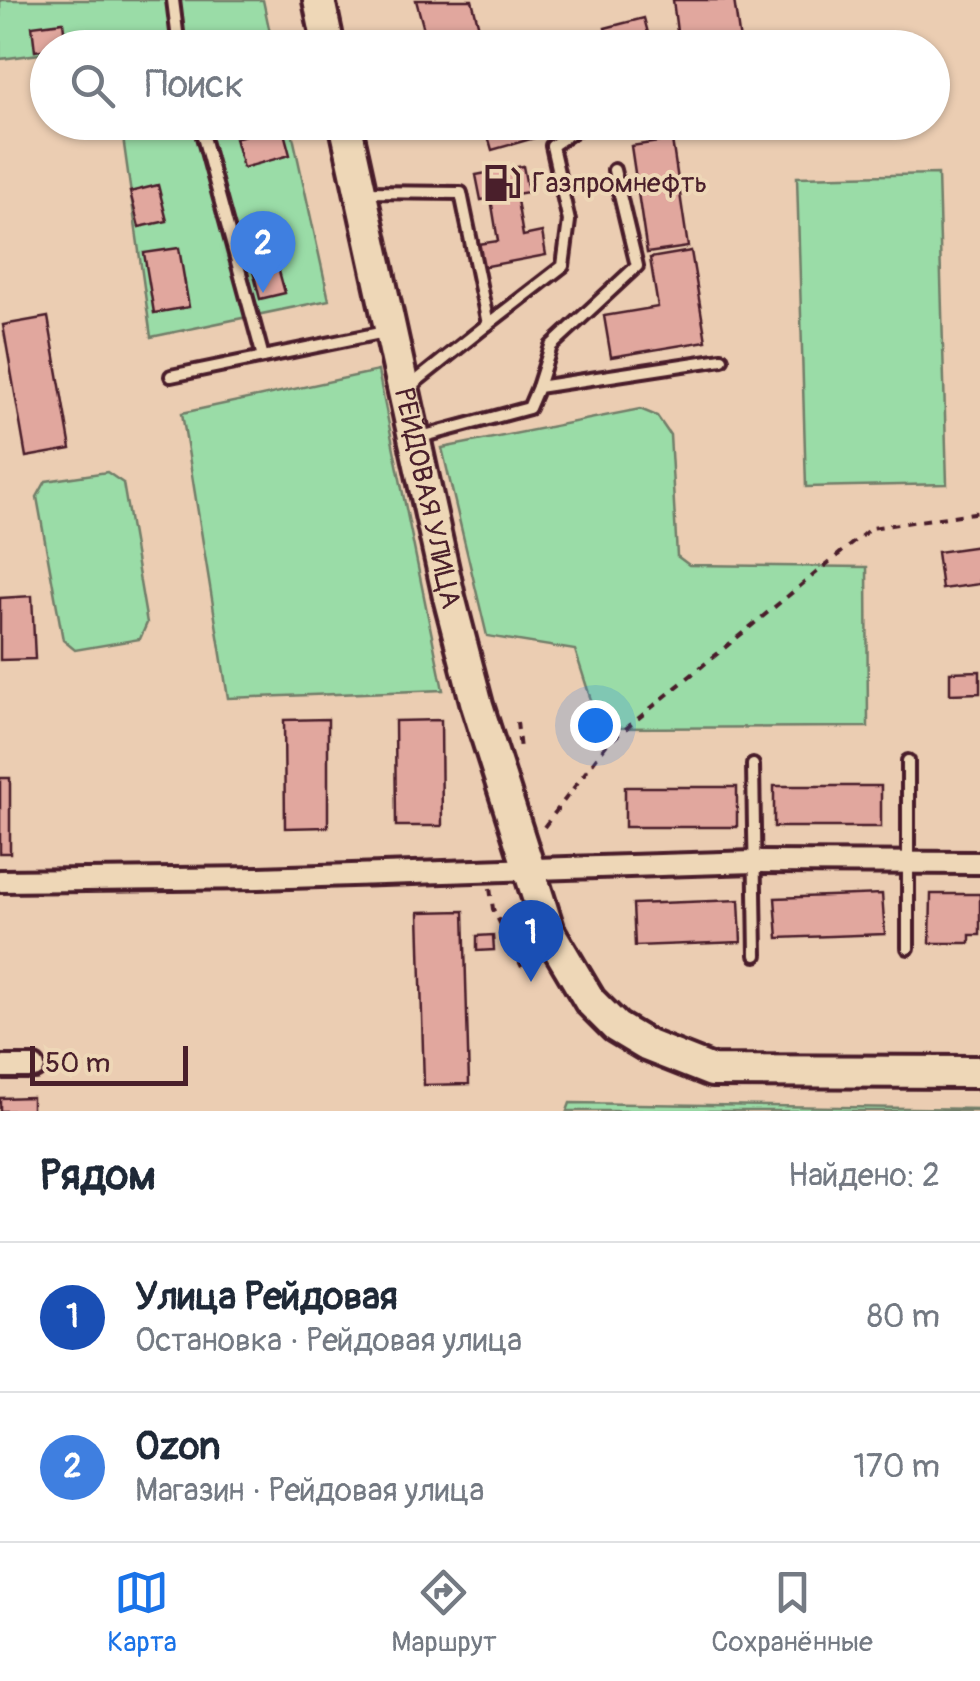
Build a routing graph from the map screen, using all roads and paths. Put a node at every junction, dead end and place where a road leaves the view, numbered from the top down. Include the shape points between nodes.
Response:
1 (173, 0) edge
2 (319, 0) edge
3 (177, 30) edge
4 (325, 30) edge
5 (204, 140) edge
6 (349, 140) edge
7 (561, 140) edge
8 (614, 170) dead end
9 (361, 192) junction
10 (488, 324) junction
11 (391, 331) junction
12 (263, 357) junction
13 (722, 358) dead end
14 (171, 376) dead end
15 (538, 387) junction
16 (404, 390) junction
17 (416, 438) junction
18 (980, 512) edge
19 (908, 761) dead end
20 (753, 765) dead end
21 (538, 835) dead end
22 (906, 861) junction
23 (754, 862) junction
24 (980, 862) edge
25 (529, 867) junction
26 (0, 882) edge
27 (908, 948) dead end
28 (756, 955) dead end
29 (34, 1066) dead end
30 (0, 1067) edge
31 (980, 1072) edge

1 - 3 lane
2 - 4 main road
5 - 12 lane
6 - 9 main road, РЕЙДОВАЯ УЛИЦА
7 - 10 lane via 552,146 569,221 563,266
8 - 15 lane via 637,266 551,346
9 - 10 lane via 461,193
9 - 11 main road, РЕЙДОВАЯ УЛИЦА
10 - 16 lane
11 - 12 lane
11 - 16 main road, РЕЙДОВАЯ УЛИЦА
12 - 14 lane
13 - 15 lane
15 - 17 lane via 529,408
16 - 17 main road, РЕЙДОВАЯ УЛИЦА
17 - 25 main road, РЕЙДОВАЯ УЛИЦА via 472,687
18 - 21 path via 871,528 607,744
19 - 22 lane
20 - 23 lane
22 - 23 street
22 - 24 street
22 - 27 lane
23 - 25 street
23 - 28 lane
25 - 26 street
25 - 31 main road, РЕЙДОВАЯ УЛИЦА via 550,932 590,1001 616,1027 676,1060 712,1072
29 - 30 street

